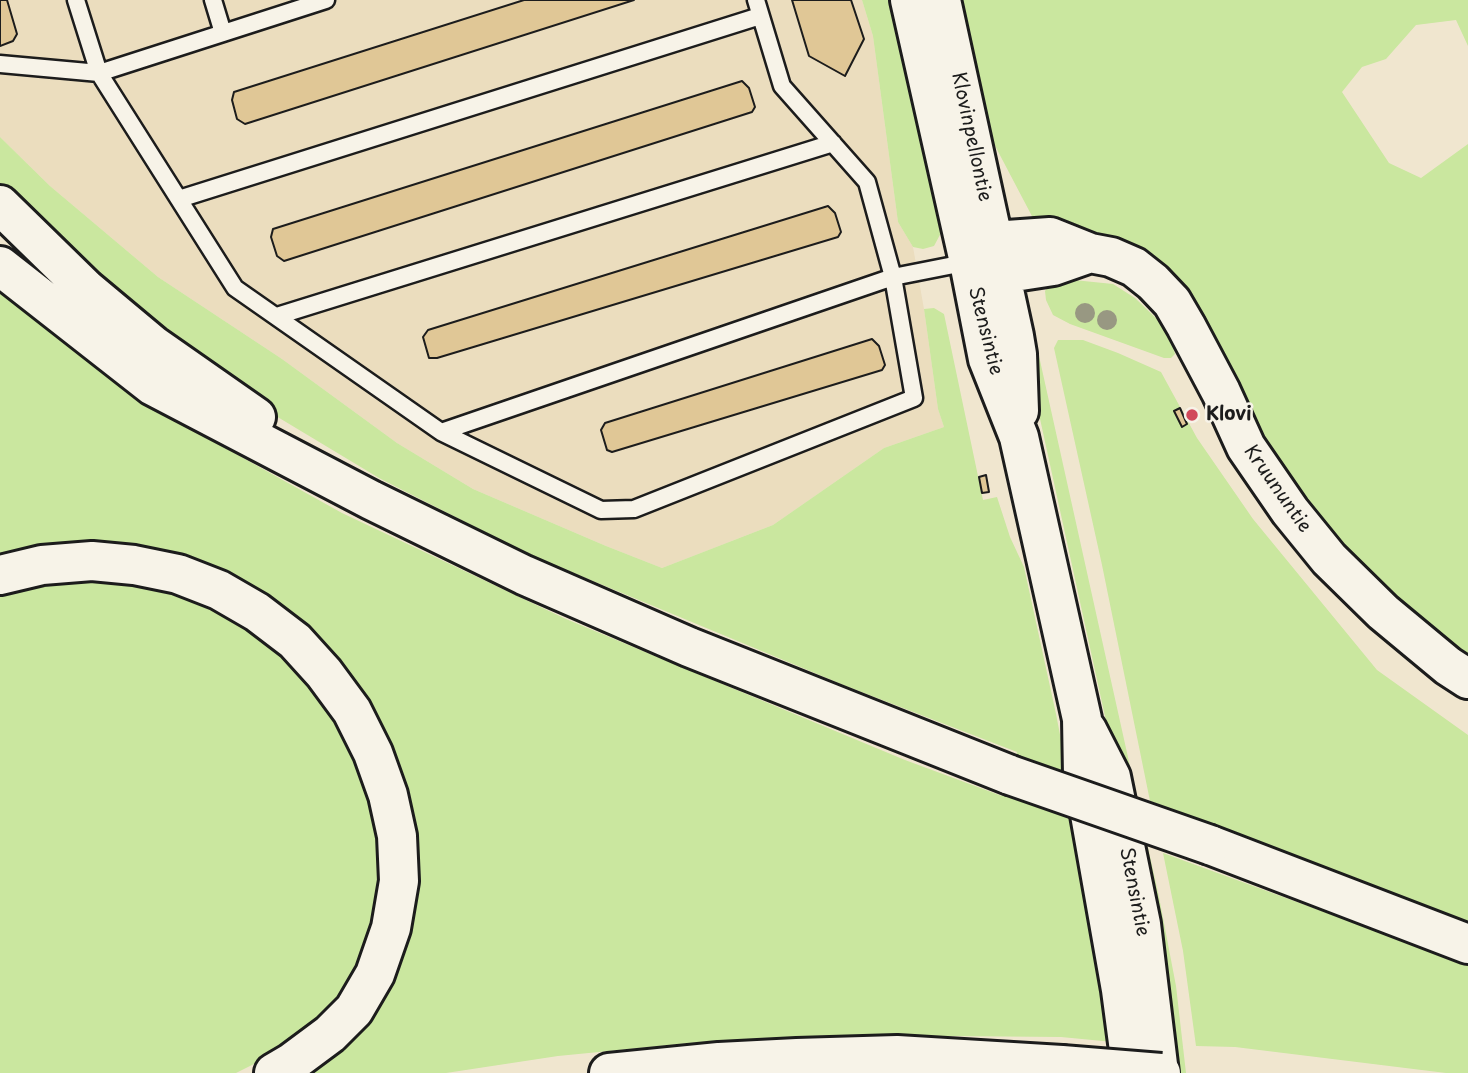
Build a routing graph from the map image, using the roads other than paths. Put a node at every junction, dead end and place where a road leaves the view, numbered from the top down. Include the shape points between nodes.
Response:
1 (76, 0) edge
2 (213, 0) edge
3 (326, 0) edge
4 (910, 0) edge
5 (941, 0) edge
6 (758, 8) edge
7 (223, 33) junction
8 (0, 64) edge
9 (99, 73) junction
10 (833, 144) junction
11 (179, 198) junction
12 (0, 205) edge
13 (988, 259) junction
14 (0, 266) edge
15 (893, 277) junction
16 (277, 316) junction
17 (441, 432) junction
18 (370, 500) junction
19 (0, 575) edge
20 (1468, 679) edge
21 (1082, 719) junction
22 (1468, 944) edge
23 (1062, 1065) junction
24 (274, 1073) edge
25 (610, 1073) edge
26 (1024, 1073) edge
27 (1132, 1073) edge
28 (1160, 1073) edge

1 - 9 lane
2 - 7 lane
3 - 7 lane
4 - 13 main road, Klovinpellontie
5 - 13 main road, Klovinpellontie
6 - 10 lane via 782,86
6 - 11 lane
7 - 9 lane
8 - 9 lane
9 - 11 lane
10 - 15 lane via 867,182
10 - 16 lane
11 - 16 lane via 235,288
12 - 18 main road via 86,289 153,345
13 - 15 lane
13 - 20 main road, Kruununtie via 1053,266 1090,253 1134,267 1153,282 1192,337 1246,447 1298,520 1329,559 1383,612
13 - 21 main road, Stensintie via 1017,354 1019,438
14 - 18 main road via 153,386
15 - 17 lane
15 - 17 lane via 914,398 634,509 601,510
16 - 17 lane
18 - 22 main road, bridge via 689,648 1010,775 1210,845
19 - 24 main road via 42,565 92,561 178,574 219,590 295,640 352,711 373,753 397,836 399,881 391,928 375,974 354,1010 330,1034
21 - 27 main road, Stensintie via 1083,775
21 - 28 main road, Stensintie via 1111,777 1142,924
23 - 25 main road via 897,1055 719,1062
23 - 26 main road
23 - 28 main road, bridge

